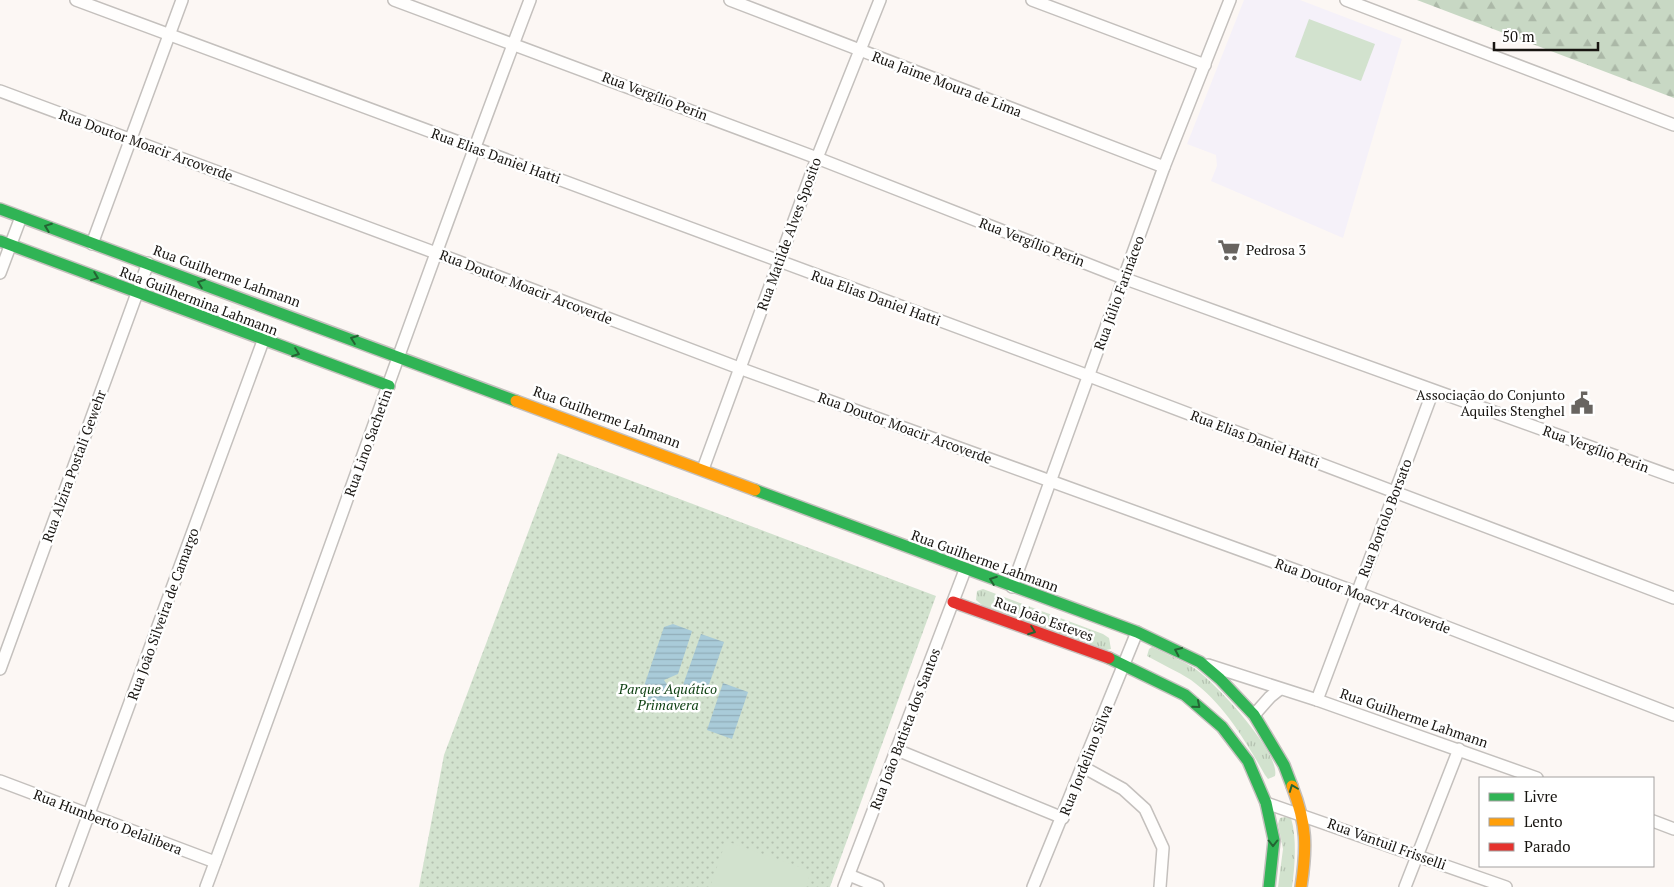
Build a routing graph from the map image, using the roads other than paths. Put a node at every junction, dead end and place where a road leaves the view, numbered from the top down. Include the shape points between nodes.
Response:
1 (76, 0) edge
2 (182, 0) edge
3 (394, 0) edge
4 (530, 0) edge
5 (730, 0) edge
6 (880, 0) edge
7 (1032, 0) edge
8 (1230, 0) edge
9 (1346, 0) edge
10 (169, 35) junction
11 (513, 43) junction
12 (860, 50) junction
13 (1205, 65) junction
14 (0, 92) edge
15 (1674, 125) edge
16 (130, 138) junction
17 (473, 147) junction
18 (817, 158) junction
19 (1164, 167) junction
20 (0, 209) edge
21 (21, 217) junction
22 (5, 243) edge
23 (92, 244) junction
24 (436, 253) junction
25 (780, 262) junction
26 (148, 263) junction
27 (0, 273) edge
28 (1123, 278) junction
29 (137, 294) junction
30 (264, 341) junction
31 (399, 356) junction
32 (739, 368) junction
33 (1089, 376) junction
34 (388, 386) junction
35 (1433, 391) junction
36 (703, 469) junction
37 (1674, 477) edge
38 (1052, 480) junction
39 (1395, 492) junction
40 (965, 570) junction
41 (1012, 587) junction
42 (1356, 592) junction
43 (1674, 598) edge
44 (953, 602) junction
45 (1137, 632) junction
46 (1200, 662) junction
47 (1124, 664) junction
48 (0, 669) edge
49 (1280, 689) junction
50 (1317, 700) junction
51 (1254, 715) junction
52 (1674, 715) edge
53 (896, 750) junction
54 (1459, 750) junction
55 (1083, 767) junction
56 (1534, 777) edge
57 (0, 781) edge
58 (1266, 803) junction
59 (1303, 814) junction
60 (90, 815) junction
61 (1063, 818) junction
62 (1654, 821) edge
63 (1674, 829) edge
64 (1418, 854) junction
65 (215, 862) junction
66 (849, 875) junction
67 (62, 887) edge
68 (206, 887) edge
69 (844, 887) edge
70 (878, 887) edge
71 (1033, 887) edge
72 (1160, 887) edge
73 (1269, 887) edge
74 (1301, 887) edge
75 (1405, 887) edge
76 (1506, 887) edge

1 - 10 street, Rua Elias Daniel Hatti
2 - 10 street
3 - 11 street, Rua Vergílio Perin
4 - 11 street, Rua Lino Sachetin
5 - 12 street, Rua Jaime Moura de Lima
6 - 12 street, Rua Matilde Alves Sposito
7 - 13 street
8 - 13 street, Rua Júlio Farináceo
9 - 15 street
10 - 16 street
10 - 17 street, Rua Elias Daniel Hatti
11 - 17 street, Rua Lino Sachetin
11 - 18 street, Rua Vergílio Perin
12 - 18 street, Rua Matilde Alves Sposito
12 - 19 street, Rua Jaime Moura de Lima
13 - 19 street, Rua Júlio Farináceo
14 - 16 street, Rua Doutor Moacir Arcoverde
16 - 23 street
16 - 24 street, Rua Doutor Moacir Arcoverde
17 - 24 street, Rua Lino Sachetin
17 - 25 street, Rua Elias Daniel Hatti
18 - 25 street, Rua Matilde Alves Sposito
18 - 28 street, Rua Vergílio Perin
19 - 28 street, Rua Júlio Farináceo
20 - 21 street, Rua Guilherme Lahmann
21 - 22 street
23 -> 21 street, Rua Guilherme Lahmann
22 - 27 street
22 -> 29 street, Rua Guilhermina Lahmann
23 - 26 street, Rua Guilherme Lahmann
24 - 31 street, Rua Lino Sachetin
24 - 32 street, Rua Doutor Moacir Arcoverde
25 - 32 street, Rua Matilde Alves Sposito
25 - 33 street, Rua Elias Daniel Hatti
26 - 29 street, Rua Alzira Postali Gewehr
31 -> 26 street, Rua Guilherme Lahmann
28 - 33 street, Rua Júlio Farináceo
28 - 35 street, Rua Vergílio Perin
29 - 30 street, Rua Guilhermina Lahmann
29 - 48 street, Rua Alzira Postali Gewehr
30 -> 34 street, Rua Guilhermina Lahmann
30 - 60 street, Rua João Silveira de Camargo
31 - 34 street, Rua Lino Sachetin
31 - 36 street, Rua Guilherme Lahmann
32 - 36 street, Rua Matilde Alves Sposito
32 - 38 street, Rua Doutor Moacir Arcoverde
33 - 38 street, Rua Júlio Farináceo
33 - 39 street, Rua Elias Daniel Hatti
34 - 65 street, Rua Lino Sachetin
35 - 37 street, Rua Vergílio Perin
35 - 39 street, Rua Bortolo Borsato
36 - 40 street, Rua Guilherme Lahmann
38 - 41 street, Rua Júlio Farináceo
38 - 42 street, Rua Doutor Moacyr Arcoverde
39 - 42 street, Rua Bortolo Borsato
39 - 43 street, Rua Elias Daniel Hatti
41 -> 40 street, Rua Guilherme Lahmann
40 - 44 street, Rua João Batista dos Santos
41 - 45 street, Rua Guilherme Lahmann
42 - 50 street, Rua Bortolo Borsato
42 - 52 street, Rua Doutor Moacyr Arcoverde
44 -> 47 street, Rua João Esteves
44 - 53 street, Rua João Batista dos Santos
46 -> 45 street, Rua Guilherme Lahmann
45 - 47 street, Rua Jordelino Silva
46 - 49 street, Rua Guilherme Lahmann
46 - 51 street, Rua Guilherme Lahmann
47 - 55 street, Rua Jordelino Silva
47 -> 58 street, Rua João Esteves via 1185,695 1222,727 1248,760
49 - 50 street, Rua Guilherme Lahmann
49 - 51 street
50 - 54 street, Rua Guilherme Lahmann
59 -> 51 street, Rua Guilherme Lahmann via 1284,765
53 - 61 street
53 - 66 street, Rua João Batista dos Santos
54 - 56 street, Rua Guilherme Lahmann
54 - 64 street
55 - 61 street, Rua Jordelino Silva
55 - 72 street via 1123,789 1146,808 1163,848
57 - 60 street, Rua Humberto Delalibera
58 - 59 street, Rua Vantuil Frisselli
58 -> 73 street, Rua João Esteves via 1274,840
59 - 64 street, Rua Vantuil Frisselli
59 - 74 street, Rua Guilherme Lahmann via 1306,851
60 - 65 street, Rua Humberto Delalibera
60 - 67 street, Rua João Silveira de Camargo
61 - 71 street, Rua Jordelino Silva
62 - 63 street
64 - 75 street
64 - 76 street, Rua Vantuil Frisselli
65 - 68 street, Rua Lino Sachetin
66 - 69 street, Rua João Batista dos Santos
66 - 70 street

